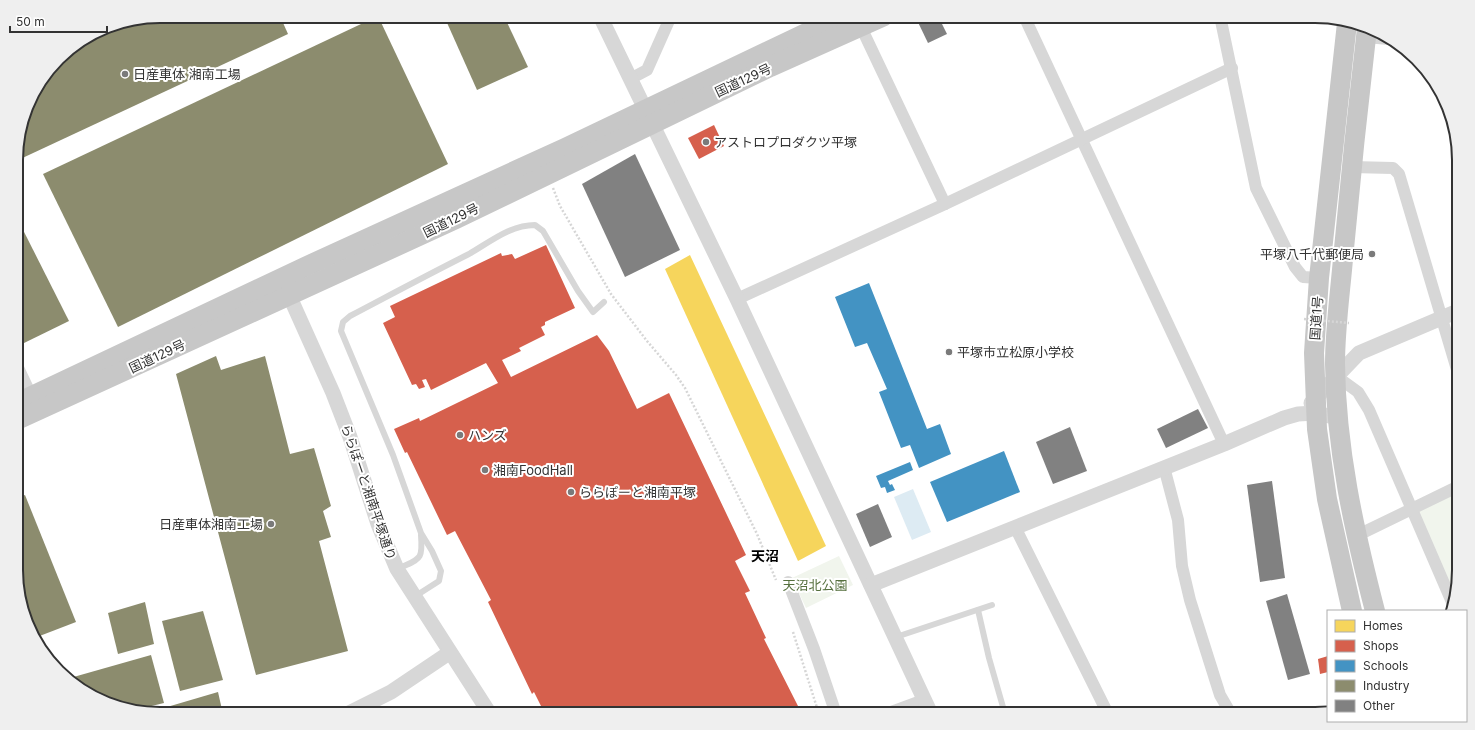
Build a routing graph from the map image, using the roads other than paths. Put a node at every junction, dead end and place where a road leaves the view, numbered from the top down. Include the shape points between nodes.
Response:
1 (603, 23) edge
2 (668, 23) edge
3 (828, 23) edge
4 (869, 23) edge
5 (1027, 23) edge
6 (1222, 23) edge
7 (861, 27) junction
8 (1347, 27) edge
9 (1367, 33) edge
10 (1232, 68) junction
11 (630, 79) junction
12 (648, 116) junction
13 (1082, 140) junction
14 (1351, 167) junction
15 (945, 204) junction
16 (1319, 278) junction
17 (286, 286) junction
18 (737, 299) junction
19 (604, 302) dead end
20 (1452, 314) edge
21 (1442, 318) junction
22 (1452, 352) edge
23 (1331, 364) junction
24 (23, 388) edge
25 (28, 404) edge
26 (1310, 409) junction
27 (1338, 418) junction
28 (1224, 444) junction
29 (1164, 467) junction
30 (1452, 489) edge
31 (1411, 509) junction
32 (1015, 527) junction
33 (421, 533) junction
34 (1356, 536) junction
35 (397, 569) junction
36 (784, 584) road end
37 (871, 585) junction
38 (1449, 596) edge
39 (414, 597) junction
40 (992, 605) dead end
41 (978, 610) junction
42 (1352, 610) edge
43 (1375, 610) edge
44 (895, 638) junction
45 (449, 653) junction
46 (361, 707) edge
47 (485, 707) edge
48 (834, 707) edge
49 (927, 707) edge
50 (1003, 707) edge
51 (1105, 707) edge
52 (1227, 707) edge

1 - 11 street
2 - 11 street via 647,70
3 - 12 highway, 国道129号
4 - 7 highway, 国道129号
5 - 13 street
6 - 10 street
7 - 12 highway, 国道129号
7 - 15 street
8 - 16 highway, 国道1号
9 - 14 highway, 国道1号
10 - 13 street
10 - 16 street via 1256,188 1294,267 1303,277
11 - 12 street
12 - 17 highway, 国道129号 via 456,219
12 - 18 street
13 - 15 street
13 - 28 street
14 - 21 street via 1393,168 1400,174
14 - 23 highway, 国道1号
15 - 18 street
16 - 23 highway, 国道1号
17 - 25 highway, 国道129号
17 - 35 street, ららぽーと湘南平塚通り via 350,437 378,524
18 - 37 street
19 - 33 lane via 593,312 543,231 535,225 528,225 504,233 343,322 341,331 393,455
20 - 21 street
21 - 22 street
21 - 23 street
23 - 26 highway, 国道1号
23 - 26 street
23 - 27 highway, 国道1号
23 - 31 street via 1358,392 1369,410
24 - 25 street
26 - 27 street
26 - 28 street
26 - 42 highway, 国道1号
27 - 34 highway, 国道1号 via 1345,478
28 - 29 street
29 - 32 street
29 - 52 street via 1178,520 1182,566 1190,600 1220,695
30 - 31 street
31 - 34 street
31 - 38 street
32 - 37 street
32 - 51 street
33 - 35 lane via 422,554 418,560
33 - 39 lane via 432,551 441,575 439,581
34 - 43 highway, 国道1号
35 - 39 street, ららぽーと湘南平塚通り
36 - 48 street via 814,649
37 - 44 street
39 - 45 street, ららぽーと湘南平塚通り
40 - 41 lane
41 - 44 lane
41 - 50 lane
44 - 49 street
45 - 46 street via 391,692
45 - 47 street, ららぽーと湘南平塚通り

